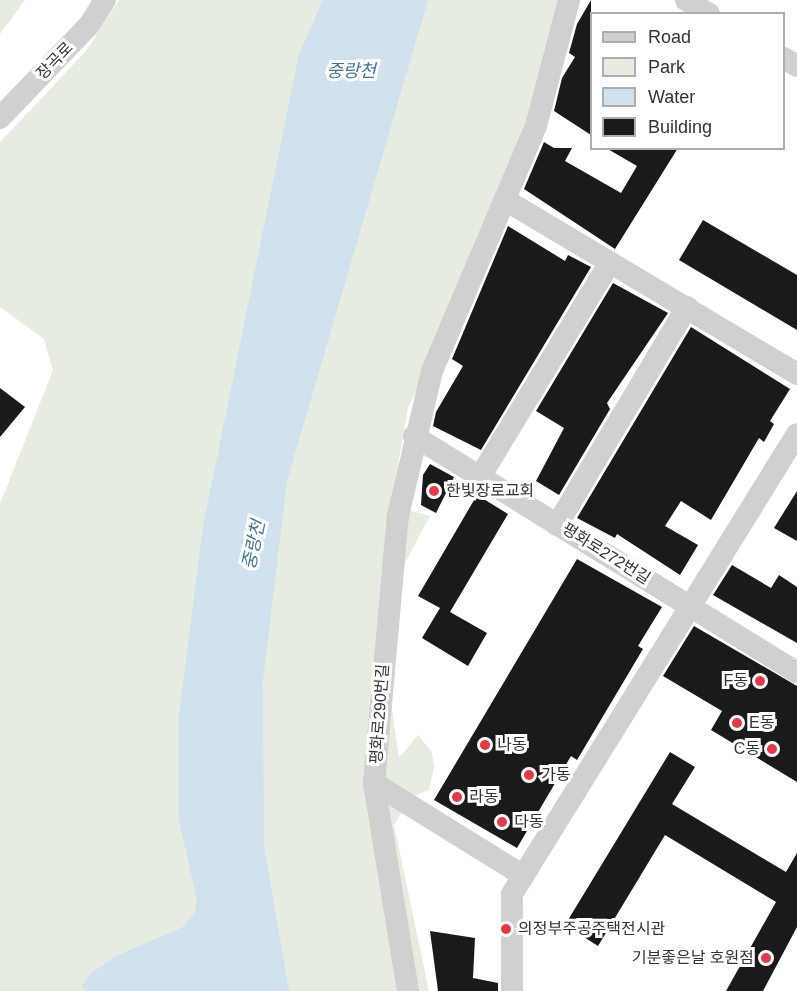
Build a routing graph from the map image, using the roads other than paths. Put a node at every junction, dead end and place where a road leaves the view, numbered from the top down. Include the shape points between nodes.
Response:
1 (105, 0) edge
2 (569, 0) edge
3 (686, 0) edge
4 (706, 12) edge
5 (0, 118) edge
6 (507, 201) junction
7 (610, 262) junction
8 (687, 307) junction
9 (797, 374) edge
10 (797, 434) edge
11 (414, 436) junction
12 (480, 477) junction
13 (557, 525) junction
14 (691, 607) junction
15 (797, 672) edge
16 (374, 783) junction
17 (524, 876) junction
18 (408, 991) edge
19 (512, 991) edge

1 - 5 street, 장곡로 via 90,24
2 - 6 street, 평화로290번길 via 536,126
3 - 4 street
6 - 7 street
6 - 11 street, 평화로290번길 via 432,371
7 - 8 street
7 - 12 street
8 - 9 street
8 - 13 street
10 - 14 street
11 - 12 street, 평화로272번길
11 - 16 street, 평화로290번길 via 398,516
12 - 13 street, 평화로272번길
13 - 14 street, 평화로272번길
14 - 15 street, 평화로272번길
14 - 17 street
16 - 17 street
16 - 18 street, 평화로290번길
17 - 19 street via 512,894

